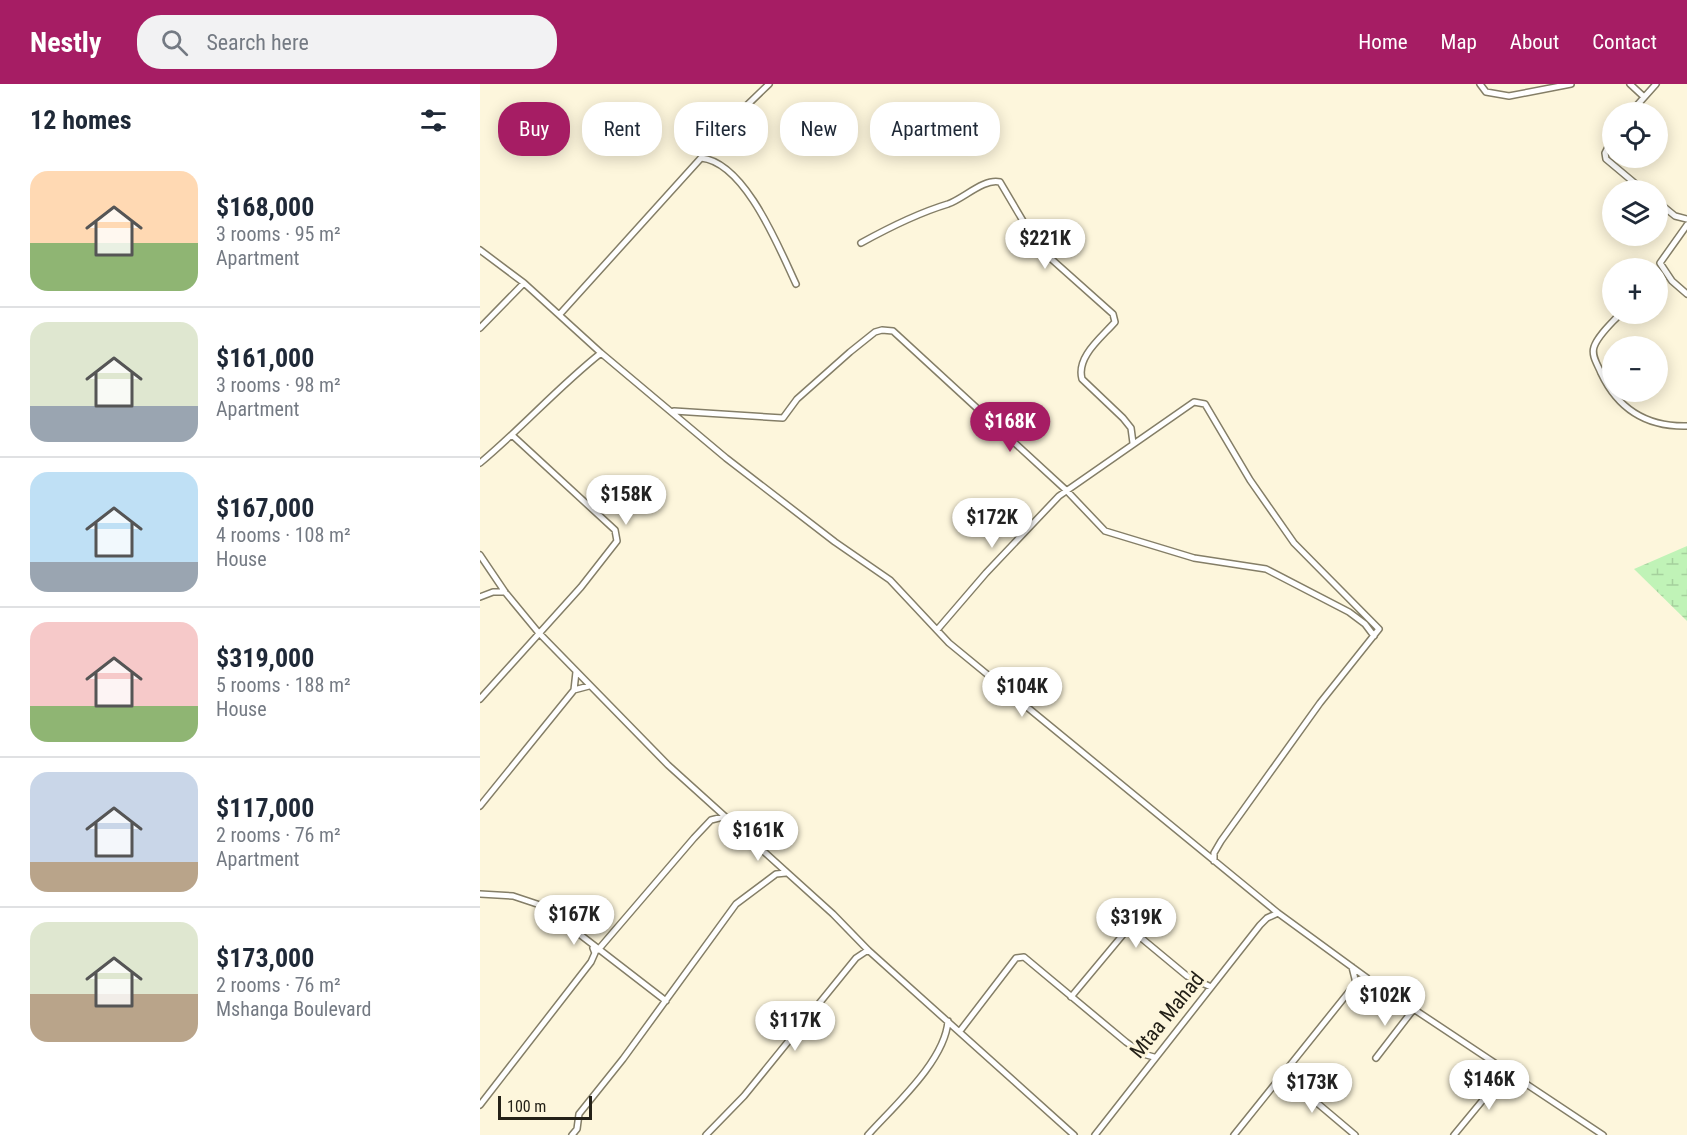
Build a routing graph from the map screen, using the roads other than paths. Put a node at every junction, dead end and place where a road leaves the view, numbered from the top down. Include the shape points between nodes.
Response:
1 (769, 84) edge
2 (1480, 84) edge
3 (1571, 84) edge
4 (1630, 84) edge
5 (1656, 84) edge
6 (1643, 96) junction
7 (750, 102) edge
8 (1638, 102) edge
9 (1617, 168) edge
10 (1631, 180) edge
11 (1668, 210) edge
12 (1687, 219) edge
13 (1687, 225) edge
14 (861, 243) dead end
15 (480, 249) edge
16 (1664, 258) edge
17 (1668, 277) edge
18 (524, 283) junction
19 (796, 284) dead end
20 (1687, 294) edge
21 (560, 314) junction
22 (1612, 324) edge
23 (480, 328) edge
24 (594, 346) junction
25 (601, 353) junction
26 (591, 361) junction
27 (674, 411) junction
28 (1687, 426) edge
29 (1131, 428) junction
30 (1147, 434) junction
31 (513, 436) junction
32 (1132, 443) junction
33 (480, 463) edge
34 (1075, 484) junction
35 (1067, 491) junction
36 (1073, 499) junction
37 (480, 555) edge
38 (505, 592) junction
39 (480, 597) edge
40 (937, 630) junction
41 (538, 632) junction
42 (1374, 636) junction
43 (576, 672) junction
44 (590, 686) junction
45 (574, 690) junction
46 (480, 699) edge
47 (480, 806) edge
48 (723, 817) junction
49 (1214, 861) junction
50 (778, 865) junction
51 (788, 873) junction
52 (776, 874) junction
53 (480, 894) edge
54 (1266, 903) junction
55 (1278, 914) junction
56 (1267, 918) junction
57 (860, 941) junction
58 (596, 948) junction
59 (868, 950) junction
60 (859, 955) junction
61 (1352, 967) junction
62 (1367, 978) junction
63 (1356, 982) junction
64 (1211, 987) junction
65 (1071, 997) junction
66 (666, 1001) junction
67 (1413, 1010) junction
68 (948, 1021) junction
69 (961, 1032) junction
70 (947, 1036) junction
71 (1154, 1057) junction
72 (1376, 1058) dead end
73 (1506, 1072) junction
74 (1284, 1075) junction
75 (480, 1104) edge
76 (572, 1135) edge
77 (706, 1135) edge
78 (868, 1135) edge
79 (1074, 1135) edge
80 (1095, 1135) edge
81 (1234, 1135) edge
82 (1355, 1135) edge
83 (1454, 1135) edge
84 (1603, 1135) edge

1 - 7 street
2 - 3 street via 1486,92 1509,96
4 - 6 street
5 - 6 street
6 - 8 street
9 - 10 street
11 - 12 street
13 - 16 street
14 - 29 street via 934,206 949,204 989,183 1000,182 1039,248 1113,314 1115,322 1084,358 1082,379
15 - 18 street
17 - 20 street
18 - 21 street
18 - 23 street
19 - 21 street via 750,198 723,166 700,158
21 - 24 street
22 - 28 street via 1595,345 1593,354 1613,396 1633,414 1649,421
24 - 25 street
24 - 26 street
25 - 26 street
25 - 27 street
26 - 31 street
27 - 35 street via 783,418 797,399 850,352 875,332 888,330 931,364
27 - 40 street via 744,472 890,580
29 - 30 street
29 - 32 street
30 - 32 street
30 - 42 street via 1194,402 1208,406 1250,480 1294,543 1379,629
31 - 33 street
31 - 41 street via 616,534 616,545
32 - 34 street
34 - 35 street
34 - 36 street
35 - 36 street
35 - 40 street via 1048,506
36 - 42 street via 1114,535 1194,558 1266,569 1349,612
37 - 38 street
38 - 39 street
38 - 41 street
40 - 49 street
41 - 43 street
41 - 46 street
42 - 49 street via 1320,703 1221,841
43 - 44 street
43 - 45 street
44 - 45 street
44 - 48 street
45 - 47 street
48 - 50 street
48 - 58 street via 711,820
49 - 54 street
50 - 51 street
50 - 52 street
51 - 52 street
51 - 57 street
52 - 66 street via 736,904
53 - 58 street via 513,896 543,906
54 - 55 street
54 - 56 street
55 - 56 street
55 - 61 street
56 - 64 street, Mtaa Mahad
57 - 59 street
57 - 60 street
58 - 66 street
58 - 75 street via 591,962
59 - 60 street
59 - 68 street
60 - 77 street via 744,1096
61 - 62 street
61 - 63 street
62 - 63 street
62 - 67 street
63 - 74 street
64 - 65 street via 1187,976 1134,932 1126,931
64 - 71 street, Mtaa Mahad
65 - 69 street via 1024,957 1016,958
65 - 71 street via 1126,1042
66 - 76 street via 579,1114
67 - 72 street
67 - 73 street
68 - 69 street
68 - 70 street
69 - 70 street
69 - 79 street
70 - 78 street via 913,1085
71 - 80 street, Mtaa Mahad
73 - 83 street
73 - 84 street
74 - 81 street
74 - 82 street

